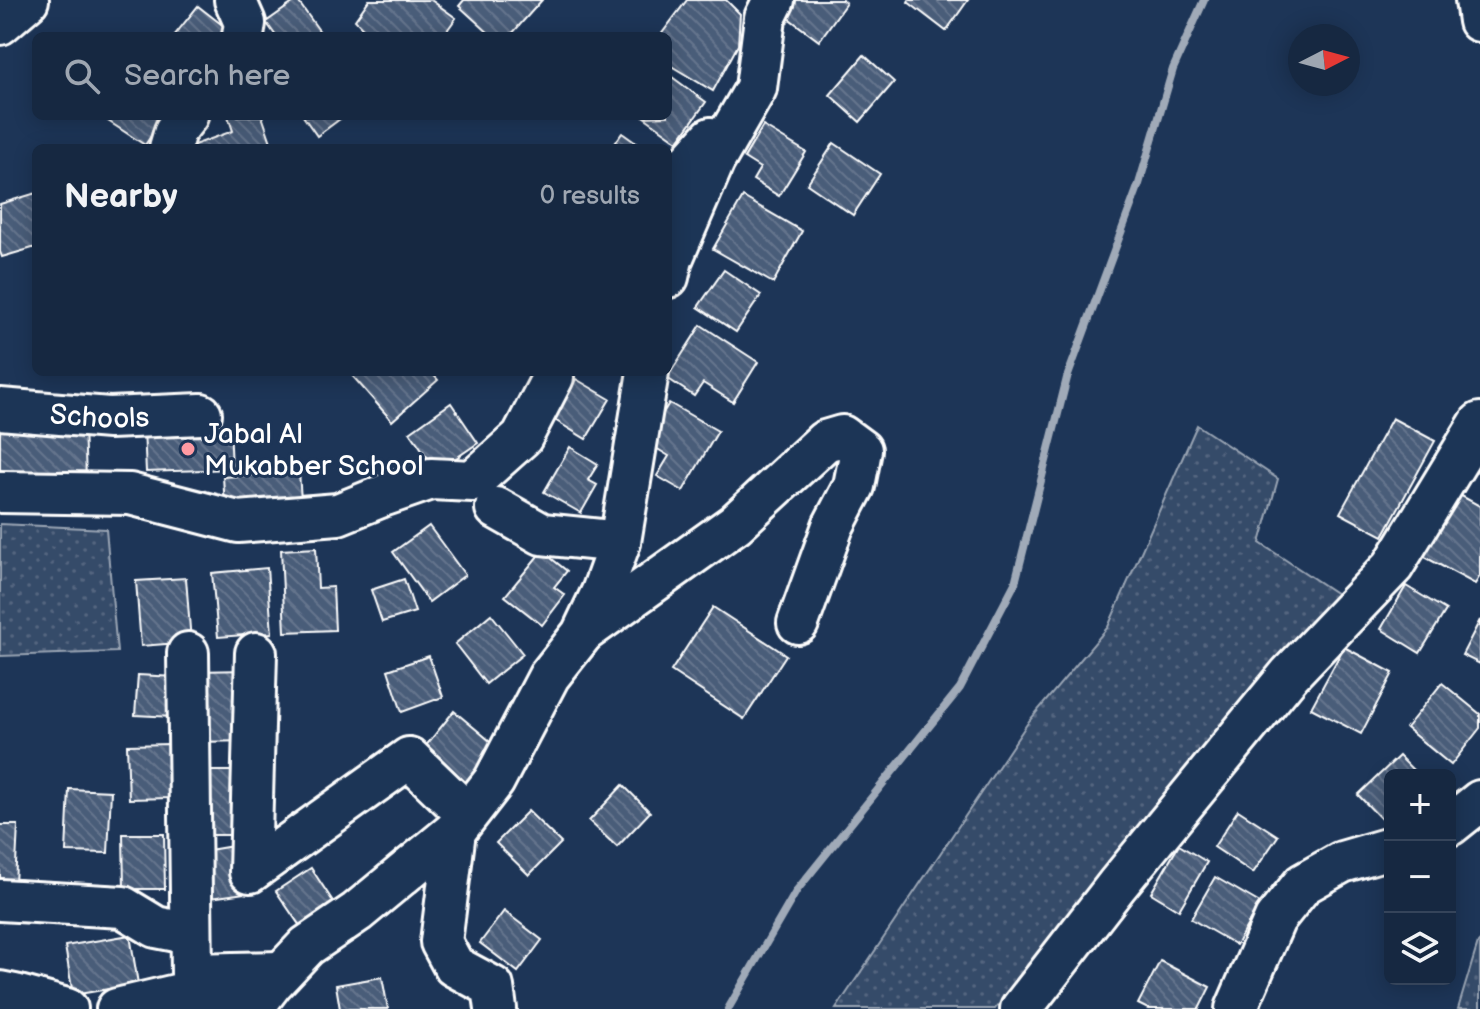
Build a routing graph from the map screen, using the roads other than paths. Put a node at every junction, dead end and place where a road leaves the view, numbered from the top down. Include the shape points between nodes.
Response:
1 (28, 0) edge
2 (235, 0) edge
3 (774, 0) edge
4 (0, 24) edge
5 (244, 32) edge
6 (756, 88) junction
7 (184, 120) edge
8 (171, 144) edge
9 (672, 184) edge
10 (672, 259) edge
11 (553, 376) edge
12 (647, 376) edge
13 (0, 409) edge
14 (201, 414) dead end
15 (1480, 423) edge
16 (0, 492) edge
17 (496, 508) dead end
18 (620, 542) junction
19 (798, 623) dead end
20 (582, 634) junction
21 (188, 653) dead end
22 (256, 653) dead end
23 (1480, 801) edge
24 (1456, 820) edge
25 (461, 823) junction
26 (1384, 850) edge
27 (0, 900) edge
28 (191, 934) junction
29 (0, 992) edge
30 (266, 992) edge
31 (67, 1009) edge
32 (117, 1009) edge
33 (496, 1009) edge
34 (1021, 1009) edge
35 (1236, 1009) edge

1 - 4 street
2 - 5 street
3 - 6 street via 765,18
6 - 9 street
6 - 10 street via 714,161
7 - 8 street
11 - 16 street via 522,437 473,481 431,479 338,514 238,522 130,494
12 - 18 street
13 - 14 street, Schools via 109,418
15 - 34 street via 1393,566 1290,674
17 - 18 street via 542,534
18 - 20 street
19 - 20 street via 833,526 854,486 861,450 842,436 825,441 735,524
20 - 25 street via 549,676 494,781
21 - 28 street
22 - 25 street via 250,872 409,758
23 - 24 street
25 - 30 street via 357,912 307,946
25 - 33 street via 441,942 454,966 493,987
26 - 35 street via 1342,862 1303,884 1275,919
27 - 28 street via 123,907 156,927
28 - 30 street via 192,974
29 - 31 street
30 - 32 street via 180,994

